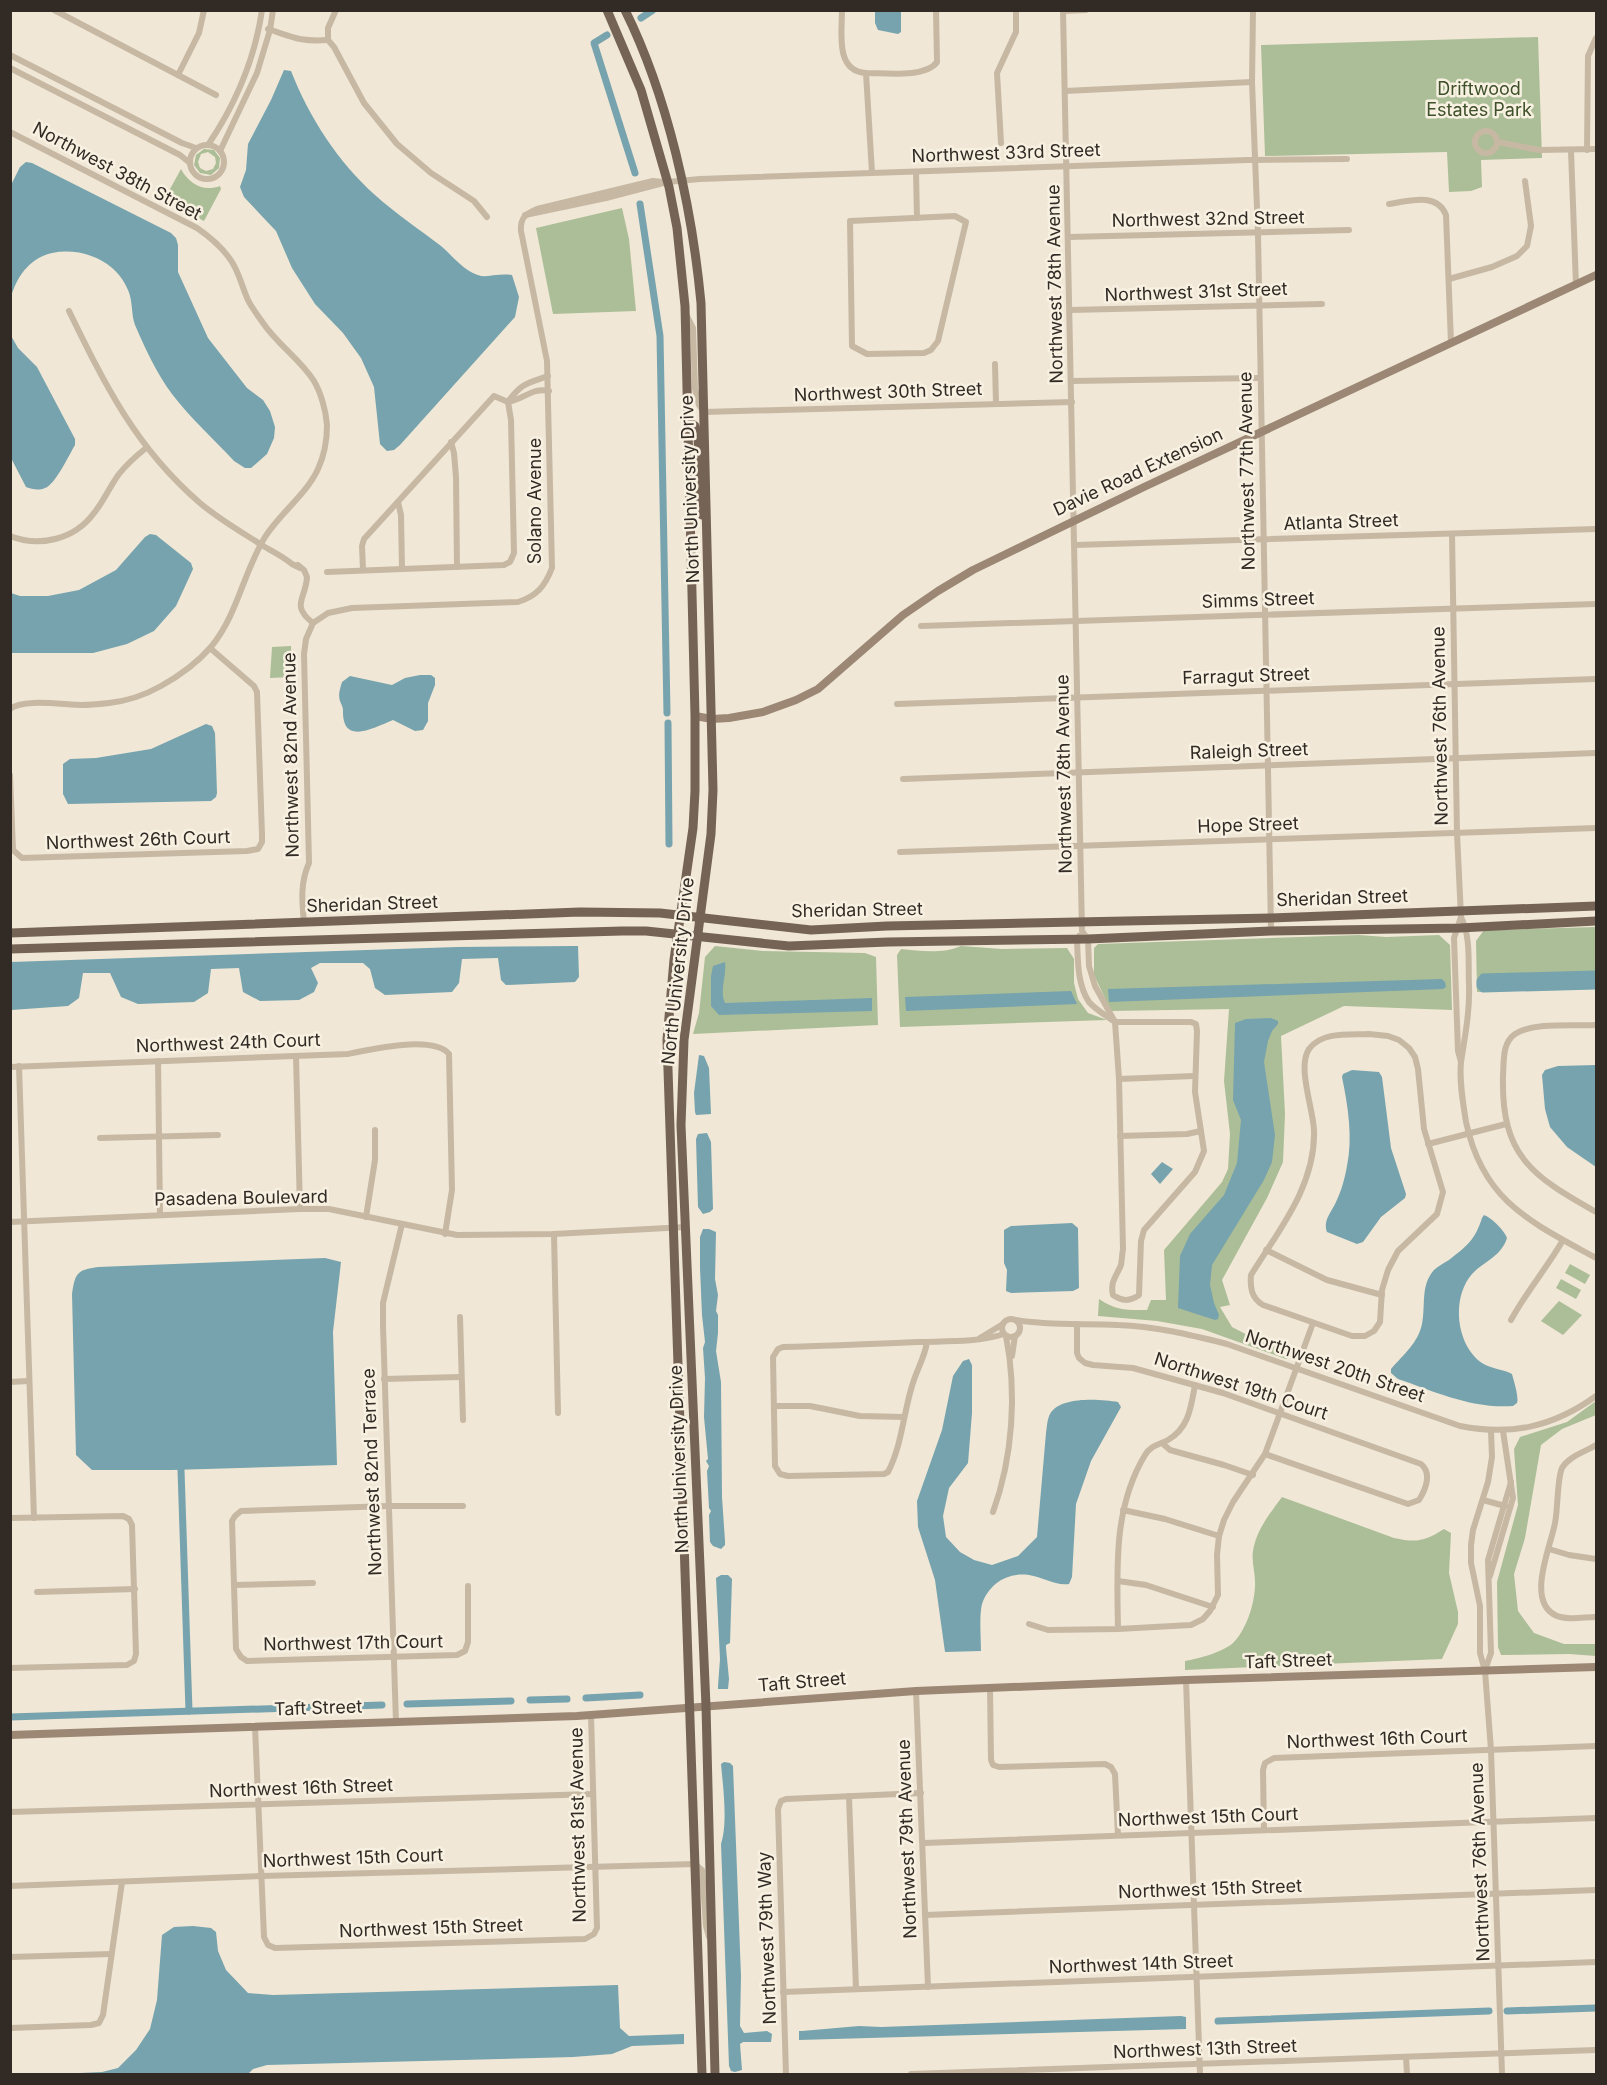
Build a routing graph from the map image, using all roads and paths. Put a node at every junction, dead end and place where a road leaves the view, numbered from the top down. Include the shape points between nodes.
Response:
1 (54, 10) edge
2 (204, 10) edge
3 (262, 10) edge
4 (273, 10) edge
5 (336, 10) edge
6 (607, 10) edge
7 (626, 10) edge
8 (842, 10) edge
9 (936, 10) edge
10 (1016, 10) edge
11 (1086, 10) edge
12 (1253, 10) edge
13 (1063, 11) edge
14 (260, 27) junction
15 (270, 30) junction
16 (1596, 38) edge
17 (328, 40) junction
18 (10, 55) edge
19 (10, 68) edge
20 (866, 73) junction
21 (178, 75) junction
22 (1252, 82) junction
23 (1065, 91) junction
24 (216, 95) dead end
25 (10, 132) edge
26 (1498, 142) dead end
27 (1001, 143) dead end
28 (208, 145) junction
29 (196, 148) junction
30 (1596, 149) edge
31 (1587, 150) junction
32 (220, 151) junction
33 (1571, 151) junction
34 (1347, 159) dead end
35 (1256, 162) junction
36 (190, 163) junction
37 (1067, 166) junction
38 (916, 172) junction
39 (872, 173) junction
40 (682, 180) junction
41 (1524, 180) dead end
42 (667, 182) junction
43 (1389, 204) dead end
44 (487, 218) dead end
45 (917, 218) junction
46 (1348, 230) dead end
47 (1258, 233) junction
48 (1068, 237) junction
49 (1596, 275) edge
50 (1449, 279) junction
51 (1575, 285) junction
52 (1322, 304) dead end
53 (1259, 305) junction
54 (1070, 310) junction
55 (69, 311) dead end
56 (686, 314) junction
57 (1451, 344) junction
58 (995, 364) dead end
59 (548, 376) junction
60 (1259, 378) junction
61 (1072, 381) junction
62 (524, 385) junction
63 (549, 391) junction
64 (530, 393) junction
65 (508, 402) junction
66 (1072, 402) junction
67 (996, 403) junction
68 (704, 412) junction
69 (689, 422) junction
70 (1261, 432) junction
71 (451, 442) junction
72 (146, 448) junction
73 (398, 502) junction
74 (1074, 520) junction
75 (707, 524) junction
76 (1596, 529) edge
77 (1452, 534) junction
78 (10, 536) edge
79 (1264, 539) junction
80 (261, 544) junction
81 (1075, 545) junction
82 (457, 567) junction
83 (402, 569) junction
84 (363, 570) junction
85 (327, 572) dead end
86 (1596, 604) edge
87 (1454, 609) junction
88 (1265, 615) junction
89 (1076, 622) junction
90 (313, 623) junction
91 (921, 626) dead end
92 (210, 648) junction
93 (1596, 679) edge
94 (1455, 683) junction
95 (1266, 690) junction
96 (1077, 697) junction
97 (897, 704) dead end
98 (11, 709) edge
99 (695, 716) junction
100 (712, 719) junction
101 (1596, 753) edge
102 (1456, 758) junction
103 (1268, 765) junction
104 (1079, 773) junction
105 (10, 775) edge
106 (903, 779) dead end
107 (1596, 828) edge
108 (1457, 833) junction
109 (1269, 840) junction
110 (1081, 846) junction
111 (900, 852) dead end
112 (1596, 906) edge
113 (1461, 913) junction
114 (681, 916) junction
115 (699, 918) junction
116 (1271, 918) junction
117 (1596, 921) edge
118 (304, 923) junction
119 (1461, 928) junction
120 (1272, 931) junction
121 (10, 933) edge
122 (1082, 933) junction
123 (678, 935) junction
124 (696, 937) junction
125 (10, 950) edge
126 (1455, 976) junction
127 (1468, 976) junction
128 (1115, 1022) junction
129 (1596, 1025) edge
130 (296, 1056) junction
131 (158, 1061) junction
132 (1461, 1062) junction
133 (10, 1066) edge
134 (19, 1066) junction
135 (1194, 1076) junction
136 (1119, 1078) junction
137 (1506, 1124) junction
138 (375, 1131) dead end
139 (1201, 1131) junction
140 (1469, 1133) junction
141 (218, 1135) dead end
142 (1120, 1136) junction
143 (100, 1137) dead end
144 (159, 1137) junction
145 (1428, 1144) junction
146 (300, 1209) junction
147 (1596, 1212) edge
148 (159, 1214) junction
149 (366, 1217) junction
150 (10, 1222) edge
151 (25, 1222) junction
152 (402, 1224) junction
153 (686, 1227) junction
154 (673, 1228) junction
155 (445, 1234) junction
156 (554, 1234) junction
157 (1563, 1240) junction
158 (1266, 1250) junction
159 (1596, 1258) edge
160 (1382, 1295) junction
161 (460, 1317) dead end
162 (1016, 1320) junction
163 (1511, 1320) dead end
164 (1003, 1323) junction
165 (1055, 1323) junction
166 (1314, 1323) junction
167 (1077, 1324) junction
168 (1017, 1334) junction
169 (1005, 1335) junction
170 (976, 1339) junction
171 (927, 1342) junction
172 (1298, 1367) junction
173 (1011, 1369) junction
174 (460, 1377) junction
175 (384, 1379) junction
176 (28, 1381) junction
177 (10, 1382) edge
178 (1195, 1385) junction
179 (1596, 1396) edge
180 (774, 1406) junction
181 (558, 1413) dead end
182 (1280, 1413) junction
183 (904, 1417) junction
184 (463, 1420) dead end
185 (1491, 1431) junction
186 (1503, 1431) junction
187 (1162, 1443) junction
188 (1596, 1445) edge
189 (1265, 1454) junction
190 (1252, 1475) junction
191 (1511, 1482) junction
192 (1483, 1500) junction
193 (1503, 1505) junction
194 (389, 1506) junction
195 (462, 1506) dead end
196 (1511, 1507) junction
197 (1124, 1510) junction
198 (993, 1512) dead end
199 (10, 1518) edge
200 (34, 1518) junction
201 (1219, 1536) junction
202 (1549, 1549) junction
203 (1596, 1559) edge
204 (1490, 1579) junction
205 (1118, 1581) junction
206 (313, 1583) dead end
207 (234, 1586) junction
208 (468, 1586) dead end
209 (135, 1589) junction
210 (36, 1592) dead end
211 (1213, 1607) junction
212 (1596, 1617) edge
213 (1029, 1624) dead end
214 (1118, 1629) junction
215 (393, 1657) junction
216 (1596, 1666) edge
217 (10, 1668) edge
218 (1485, 1671) junction
219 (1186, 1680) junction
220 (990, 1688) junction
221 (916, 1691) junction
222 (706, 1706) junction
223 (690, 1707) junction
224 (591, 1715) junction
225 (396, 1722) junction
226 (255, 1726) junction
227 (10, 1735) edge
228 (1596, 1746) edge
229 (1491, 1750) junction
230 (921, 1793) junction
231 (592, 1794) junction
232 (849, 1796) junction
233 (258, 1804) junction
234 (10, 1812) edge
235 (1596, 1818) edge
236 (1494, 1821) junction
237 (1264, 1830) junction
238 (1192, 1833) junction
239 (1118, 1834) junction
240 (924, 1843) junction
241 (696, 1864) junction
242 (595, 1866) junction
243 (262, 1876) junction
244 (122, 1882) junction
245 (10, 1886) edge
246 (1596, 1890) edge
247 (1496, 1894) junction
248 (1194, 1904) junction
249 (925, 1915) junction
250 (594, 1934) joint
251 (711, 1947) junction
252 (111, 1954) junction
253 (10, 1958) edge
254 (1596, 1962) edge
255 (1499, 1965) junction
256 (1197, 1977) junction
257 (928, 1987) junction
258 (856, 1989) junction
259 (783, 1992) junction
260 (10, 2028) edge
261 (1596, 2050) edge
262 (1501, 2053) junction
263 (1406, 2057) junction
264 (1199, 2064) junction
265 (1126, 2067) junction
266 (702, 2074) edge
267 (715, 2074) edge
268 (786, 2074) edge
269 (911, 2074) edge
270 (1126, 2074) edge
271 (1200, 2074) edge
272 (1407, 2074) edge
273 (1502, 2074) edge

1 - 21 street
2 - 21 street via 199,33
3 - 14 street
4 - 15 street
5 - 17 street via 328,28
6 - 42 main road, North University Drive via 641,90
7 - 40 main road, North University Drive via 655,81
8 - 20 street via 843,54 850,68
9 - 20 street via 937,62 933,68 923,72
10 - 27 street via 1016,32 997,73
11 - 13 street
12 - 22 street, Northwest 77th Avenue
13 - 23 street, Northwest 78th Avenue
14 - 15 street
14 - 28 street via 248,68
15 - 17 street via 308,42
15 - 32 street via 257,73
16 - 31 street via 1588,56
17 - 44 street via 364,103 397,144 431,173 474,201
18 - 29 street
19 - 36 street
20 - 39 street
21 - 24 street
22 - 23 street
22 - 35 street, Northwest 77th Avenue
23 - 37 street, Northwest 78th Avenue
25 - 80 street, Northwest 38th Street via 210,237 231,259 263,324 315,383 327,425 318,470
26 - 33 street
28 - 29 street
28 - 32 street
29 - 36 street
30 - 31 street
31 - 33 street
32 - 36 street via 223,167 211,179 199,177
33 - 51 street
34 - 35 street, Northwest 33rd Street
35 - 37 street, Northwest 33rd Street
35 - 47 street, Northwest 77th Avenue
37 - 38 street, Northwest 33rd Street
37 - 48 street, Northwest 78th Avenue
38 - 39 street, Northwest 33rd Street
38 - 45 street
39 - 40 street, Northwest 33rd Street
40 - 42 street, Northwest 33rd Street
40 - 68 main road, North University Drive via 698,273
41 - 50 street via 1531,226 1527,246 1517,256 1492,267
42 - 56 main road, North University Drive via 677,228
42 - 59 street, Solano Avenue via 653,181 537,209 522,219
43 - 50 street via 1433,200 1443,207
45 - 45 street via 955,216 966,222 938,341 924,353 867,354 852,346 850,221
46 - 47 street, Northwest 32nd Street
47 - 48 street, Northwest 32nd Street
47 - 53 street, Northwest 77th Avenue
48 - 54 street, Northwest 78th Avenue
49 - 51 street, Davie Road Extension
50 - 57 street
51 - 57 street, Davie Road Extension
52 - 53 street, Northwest 31st Street
53 - 54 street, Northwest 31st Street
53 - 60 street, Northwest 77th Avenue
54 - 61 street, Northwest 78th Avenue
55 - 72 street via 102,378
56 - 68 street via 693,328 695,389
56 - 69 main road, North University Drive
57 - 70 street, Davie Road Extension
58 - 67 street
59 - 62 street
59 - 63 street, Solano Avenue
60 - 61 street
60 - 70 street, Northwest 77th Avenue
61 - 66 street, Northwest 78th Avenue
62 - 64 street
62 - 65 street
63 - 64 street
63 - 90 street, Solano Avenue via 552,568 538,592 512,603 352,608 328,613
64 - 65 street
65 - 71 street via 494,396
65 - 82 street via 513,559 504,565
66 - 67 street, Northwest 30th Street
66 - 74 street, Northwest 78th Avenue
67 - 68 street, Northwest 30th Street
68 - 75 main road, North University Drive
69 - 75 main road via 698,436 700,498
69 - 99 main road, North University Drive
70 - 74 street, Davie Road Extension
70 - 79 street, Northwest 77th Avenue
71 - 73 street
71 - 82 street
72 - 78 street via 120,472 94,514 79,529 51,540
72 - 80 street via 201,504
73 - 83 street
73 - 84 street via 362,542
74 - 81 street
74 - 100 street, Davie Road Extension via 938,591 903,615 818,689 763,712
75 - 100 main road, North University Drive
76 - 77 street, Atlanta Street
77 - 79 street, Atlanta Street
77 - 87 street, Northwest 76th Avenue
79 - 81 street, Atlanta Street
79 - 88 street, Northwest 77th Avenue
80 - 90 street via 294,561 307,577 300,604
80 - 92 street via 231,618
81 - 89 street, Northwest 78th Avenue
82 - 83 street
83 - 84 street
84 - 85 street
86 - 87 street, Simms Street
87 - 88 street, Simms Street
87 - 94 street, Northwest 76th Avenue
88 - 89 street, Simms Street
88 - 95 street, Northwest 77th Avenue
89 - 91 street, Simms Street
89 - 96 street, Northwest 78th Avenue
90 - 118 street, Northwest 82nd Avenue via 304,654 309,862 303,876
92 - 98 street via 187,670 130,699 82,705 26,704
92 - 105 street, Northwest 26th Court via 257,692 262,835 258,849 18,857 13,850
93 - 94 street, Farragut Street
94 - 95 street, Farragut Street
94 - 102 street, Northwest 76th Avenue
95 - 96 street, Farragut Street
95 - 103 street, Northwest 77th Avenue
96 - 97 street, Farragut Street
96 - 104 street, Northwest 78th Avenue
99 - 100 street, Davie Road Extension
99 - 114 main road, North University Drive via 693,828
100 - 115 main road, North University Drive via 712,815
101 - 102 street, Raleigh Street
102 - 103 street, Raleigh Street
102 - 108 street, Northwest 76th Avenue
103 - 104 street, Raleigh Street
103 - 109 street, Northwest 77th Avenue
104 - 106 street, Raleigh Street
104 - 110 street, Northwest 78th Avenue
107 - 108 street, Hope Street
108 - 109 street, Hope Street
108 - 113 street, Northwest 76th Avenue
109 - 110 street, Hope Street
109 - 116 street, Northwest 77th Avenue
110 - 111 street, Hope Street
110 - 122 street, Northwest 78th Avenue
112 - 113 main road, Sheridan Street
113 - 116 main road, Sheridan Street
113 - 119 street, Northwest 76th Avenue
114 - 115 main road, Sheridan Street
114 - 118 main road, Sheridan Street via 603,912
114 - 123 main road, North University Drive
115 - 122 main road, Sheridan Street via 811,930
115 - 124 main road, North University Drive
116 - 120 street, Northwest 77th Avenue
116 - 122 main road, Sheridan Street
117 - 119 main road, Sheridan Street
118 - 121 main road, Sheridan Street
119 - 120 main road, Sheridan Street
119 - 126 street, Northwest 76th Avenue via 1454,938
119 - 127 street, Northwest 76th Avenue
120 - 122 main road, Sheridan Street
122 - 124 main road, Sheridan Street via 789,946
122 - 128 street, Northwest 78th Avenue via 1095,986
122 - 128 street, Northwest 78th Avenue via 1079,972 1083,988 1090,1003
123 - 124 main road, Sheridan Street
123 - 125 main road, Sheridan Street via 588,931
123 - 154 main road, North University Drive via 667,1040
124 - 153 main road, North University Drive via 684,1040 681,1125
126 - 127 street
126 - 132 street, Northwest 76th Avenue
127 - 132 street, Northwest 76th Avenue
128 - 135 street via 1196,1024
128 - 136 street, Northwest 78th Avenue
129 - 137 street via 1531,1027 1514,1034 1504,1053
130 - 131 street, Northwest 24th Court
130 - 146 street
130 - 155 street, Northwest 24th Court via 434,1044 444,1048 449,1054 452,1164
131 - 134 street, Northwest 24th Court
131 - 144 street
132 - 140 street, Northwest 76th Avenue
133 - 134 street, Northwest 24th Court
134 - 151 street
135 - 136 street
135 - 139 street
136 - 142 street, Northwest 78th Avenue
137 - 140 street
137 - 147 street via 1530,1167 1544,1181
138 - 149 street via 375,1160
139 - 142 street
139 - 142 street, Northwest 78th Avenue via 1204,1151 1195,1172 1144,1230 1139,1295 1128,1301 1113,1295 1111,1287 1123,1249
140 - 145 street
140 - 157 street, Northwest 76th Avenue via 1484,1173 1496,1189 1527,1219
141 - 144 street
143 - 144 street
144 - 148 street
145 - 158 street via 1418,1069 1409,1048 1388,1036 1323,1038 1309,1050 1305,1060 1313,1116 1312,1156 1298,1200
145 - 160 street via 1443,1192 1442,1202 1437,1214 1398,1251
146 - 148 street, Pasadena Boulevard
146 - 149 street, Pasadena Boulevard via 329,1209
148 - 151 street, Pasadena Boulevard
149 - 152 street, Pasadena Boulevard
150 - 151 street, Pasadena Boulevard
151 - 176 street
152 - 155 street, Pasadena Boulevard
152 - 175 street, Northwest 82nd Terrace via 383,1303
153 - 154 street, Pasadena Boulevard
153 - 222 main road, North University Drive
154 - 156 street, Pasadena Boulevard
154 - 223 main road, North University Drive
155 - 156 street, Pasadena Boulevard
156 - 181 street
157 - 159 street, Northwest 76th Avenue
157 - 163 street
158 - 160 street via 1327,1280
158 - 166 street via 1251,1275 1250,1286 1257,1302
160 - 166 street via 1380,1322 1365,1336 1352,1336
161 - 174 street
162 - 164 street via 1010,1318
162 - 165 street, Northwest 20th Street
162 - 168 street via 1020,1326
164 - 169 street
164 - 170 street
165 - 167 street, Northwest 20th Street
165 - 168 street, Northwest 20th Street via 1027,1327
166 - 172 street
167 - 172 street, Northwest 20th Street via 1120,1325 1191,1335
167 - 178 street, Northwest 19th Court via 1077,1353 1085,1363 1133,1368
168 - 169 street
168 - 173 street
169 - 170 street
169 - 173 street
170 - 171 street
171 - 180 street via 778,1349 774,1353
171 - 183 street
172 - 182 street
172 - 185 street, Northwest 20th Street via 1460,1426
173 - 198 street via 1009,1443
174 - 175 street
174 - 184 street
175 - 194 street, Northwest 82nd Terrace
176 - 177 street
176 - 200 street
178 - 182 street, Northwest 19th Court
178 - 187 street via 1186,1421
179 - 186 street, Northwest 20th Street via 1556,1420
180 - 183 street via 810,1406 860,1416
180 - 183 street via 776,1466 788,1476 888,1472
182 - 189 street
182 - 189 street, Northwest 19th Court via 1424,1467 1427,1481 1422,1496 1408,1504
185 - 186 street, Northwest 20th Street
185 - 192 street, Northwest 76th Avenue via 1492,1457
186 - 191 street, Northwest 76th Avenue
187 - 190 street via 1170,1450
187 - 197 street via 1146,1454
188 - 202 street via 1570,1459 1563,1468
189 - 190 street
190 - 201 street via 1233,1502
191 - 193 street, Northwest 76th Avenue
191 - 196 street, Northwest 76th Avenue
192 - 193 street
192 - 218 street, Northwest 76th Avenue via 1473,1530 1471,1563 1480,1606 1480,1653
193 - 196 street
193 - 204 street, Northwest 76th Avenue via 1488,1560
194 - 195 street
194 - 207 street via 241,1511 232,1521
194 - 215 street, Northwest 82nd Terrace
196 - 204 street, Northwest 76th Avenue
197 - 201 street
197 - 205 street
199 - 200 street
200 - 209 street via 129,1519
201 - 211 street via 1219,1587
202 - 203 street
202 - 212 street via 1540,1579 1546,1606 1564,1617
204 - 218 street, Northwest 76th Avenue via 1491,1653
205 - 211 street via 1146,1585
205 - 214 street
206 - 207 street
207 - 215 street, Northwest 17th Court via 236,1649 247,1661
208 - 215 street, Northwest 17th Court via 465,1651 457,1655
209 - 210 street
209 - 217 street via 134,1661 127,1665
211 - 214 street via 1191,1625
213 - 214 street via 1048,1630
215 - 225 street, Northwest 82nd Terrace
216 - 218 street, Taft Street
218 - 219 street, Taft Street
218 - 229 street, Northwest 76th Avenue
219 - 220 street, Taft Street
219 - 238 street
220 - 221 street, Taft Street
220 - 239 street via 993,1765 1111,1767 1115,1774
221 - 222 street, Taft Street
221 - 230 street, Northwest 79th Avenue
222 - 223 street, Taft Street
222 - 251 main road, North University Drive
223 - 224 street, Taft Street
223 - 241 main road, North University Drive
224 - 225 street, Taft Street
224 - 231 street, Northwest 81st Avenue
225 - 226 street, Taft Street
226 - 227 street, Taft Street
226 - 233 street
228 - 229 street, Northwest 16th Court
229 - 236 street, Northwest 76th Avenue
229 - 237 street, Northwest 16th Court via 1274,1758 1265,1763 1263,1770
230 - 232 street
230 - 240 street, Northwest 79th Avenue
231 - 233 street, Northwest 16th Street
231 - 242 street, Northwest 81st Avenue
232 - 258 street
232 - 259 street, Northwest 79th Way via 786,1798 778,1809
233 - 234 street, Northwest 16th Street
233 - 243 street
235 - 236 street, Northwest 15th Court
236 - 237 street, Northwest 15th Court
236 - 247 street, Northwest 76th Avenue
237 - 238 street, Northwest 15th Court
238 - 239 street, Northwest 15th Court
238 - 248 street
239 - 240 street, Northwest 15th Court
240 - 249 street, Northwest 79th Avenue
241 - 242 street, Northwest 15th Court
241 - 251 street, North University Drive via 702,1870
241 - 266 main road, North University Drive
242 - 243 street, Northwest 15th Court
242 - 250 street, Northwest 81st Avenue
243 - 244 street, Northwest 15th Court
243 - 250 street, Northwest 15th Street via 264,1936 275,1948 585,1939
244 - 245 street, Northwest 15th Court
244 - 252 street
246 - 247 street, Northwest 15th Street
247 - 248 street, Northwest 15th Street
247 - 255 street, Northwest 76th Avenue
248 - 249 street, Northwest 15th Street
248 - 256 street
249 - 257 street, Northwest 79th Avenue
251 - 267 main road, North University Drive
252 - 253 street
252 - 260 street via 99,2023
254 - 255 street, Northwest 14th Street
255 - 256 street, Northwest 14th Street
255 - 262 street, Northwest 76th Avenue
256 - 257 street, Northwest 14th Street
256 - 264 street
257 - 258 street, Northwest 14th Street
258 - 259 street, Northwest 14th Street
259 - 268 street, Northwest 79th Way
261 - 262 street, Northwest 13th Street
262 - 263 street, Northwest 13th Street
262 - 273 street, Northwest 76th Avenue
263 - 264 street, Northwest 13th Street
263 - 272 street
264 - 265 street, Northwest 13th Street
264 - 271 street
265 - 269 street, Northwest 13th Street
265 - 270 street

